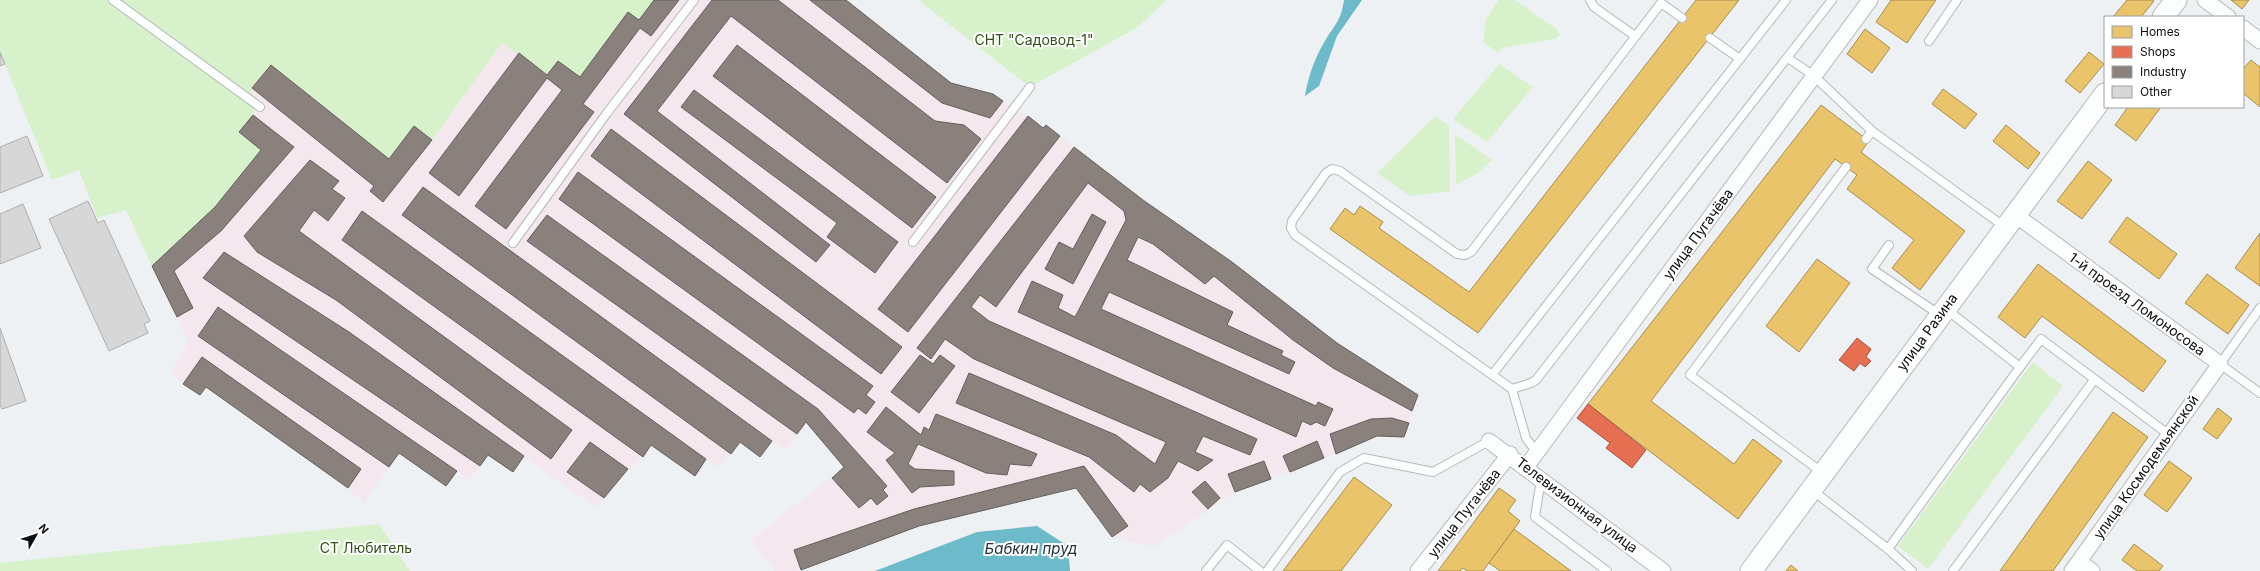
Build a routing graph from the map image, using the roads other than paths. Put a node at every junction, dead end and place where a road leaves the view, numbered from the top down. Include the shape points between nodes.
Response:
1 (114, 0) edge
2 (694, 0) edge
3 (1590, 0) edge
4 (1786, 0) edge
5 (1832, 0) edge
6 (1870, 0) edge
7 (1957, 0) edge
8 (2176, 0) edge
9 (2205, 0) edge
10 (1662, 1) edge
11 (2164, 16) edge
12 (2227, 16) edge
13 (1682, 18) dead end
14 (2244, 29) edge
15 (1635, 36) junction
16 (1710, 38) dead end
17 (1929, 40) dead end
18 (2260, 40) edge
19 (1788, 58) junction
20 (1740, 59) junction
21 (1814, 76) junction
22 (1030, 87) dead end
23 (2104, 95) edge
24 (260, 107) dead end
25 (1872, 131) junction
26 (1866, 139) dead end
27 (1846, 167) dead end
28 (2009, 221) junction
29 (913, 242) dead end
30 (513, 243) dead end
31 (1889, 245) dead end
32 (2260, 308) edge
33 (1943, 312) junction
34 (2220, 364) junction
35 (2020, 367) junction
36 (1492, 375) junction
37 (2094, 380) junction
38 (1512, 389) junction
39 (2260, 393) edge
40 (2168, 434) junction
41 (1489, 441) joint
42 (1537, 453) junction
43 (1510, 454) junction
44 (1526, 468) junction
45 (1823, 473) junction
46 (1541, 479) junction
47 (1811, 490) junction
48 (1888, 549) junction
49 (2076, 566) edge
50 (1206, 571) edge
51 (1260, 571) edge
52 (1266, 571) edge
53 (1418, 571) edge
54 (1607, 571) edge
55 (1663, 571) edge
56 (1751, 571) edge
57 (1912, 571) edge
58 (1953, 571) edge
59 (2092, 571) edge

1 - 24 lane
2 - 30 lane via 607,113
3 - 15 lane via 1594,7
4 - 20 lane
5 - 19 lane
6 - 21 street, улица Пугачёва
7 - 17 lane
8 - 11 street
9 - 12 street
10 - 13 lane
10 - 15 lane
14 - 18 street
15 - 36 lane via 1470,252 1465,255 1457,254 1340,171 1326,173 1292,222 1291,228 1295,235
16 - 20 lane
19 - 21 lane
19 - 38 lane via 1536,380
20 - 36 lane
21 - 25 lane
21 - 42 street, улица Пугачёва
22 - 29 lane
23 - 28 street, улица Разина
25 - 26 lane
25 - 28 lane
27 - 45 lane via 1690,375
28 - 33 street, улица Разина
28 - 34 street, 1-й проезд Ломоносова
31 - 33 lane via 1872,269
32 - 34 lane
33 - 35 lane
33 - 45 street, улица Разина
34 - 39 lane, 1-й проезд Ломоносова
34 - 40 street, улица Космодемьянской
35 - 37 lane via 2041,339
35 - 48 lane
36 - 38 lane
37 - 40 lane
37 - 58 lane
38 - 42 lane via 1526,438
40 - 49 street, улица Космодемьянской
41 - 43 street, Телевизионная улица
41 - 52 lane via 1433,472 1364,458 1340,472
42 - 44 street, улица Пугачёва
43 - 44 street, Телевизионная улица
43 - 53 street, улица Пугачёва
44 - 46 street, Телевизионная улица
45 - 47 street, улица Разина
46 - 54 lane via 1535,517
46 - 55 street, Телевизионная улица
47 - 48 lane
47 - 56 street, улица Разина
48 - 57 lane
49 - 59 street
50 - 51 lane via 1227,546

